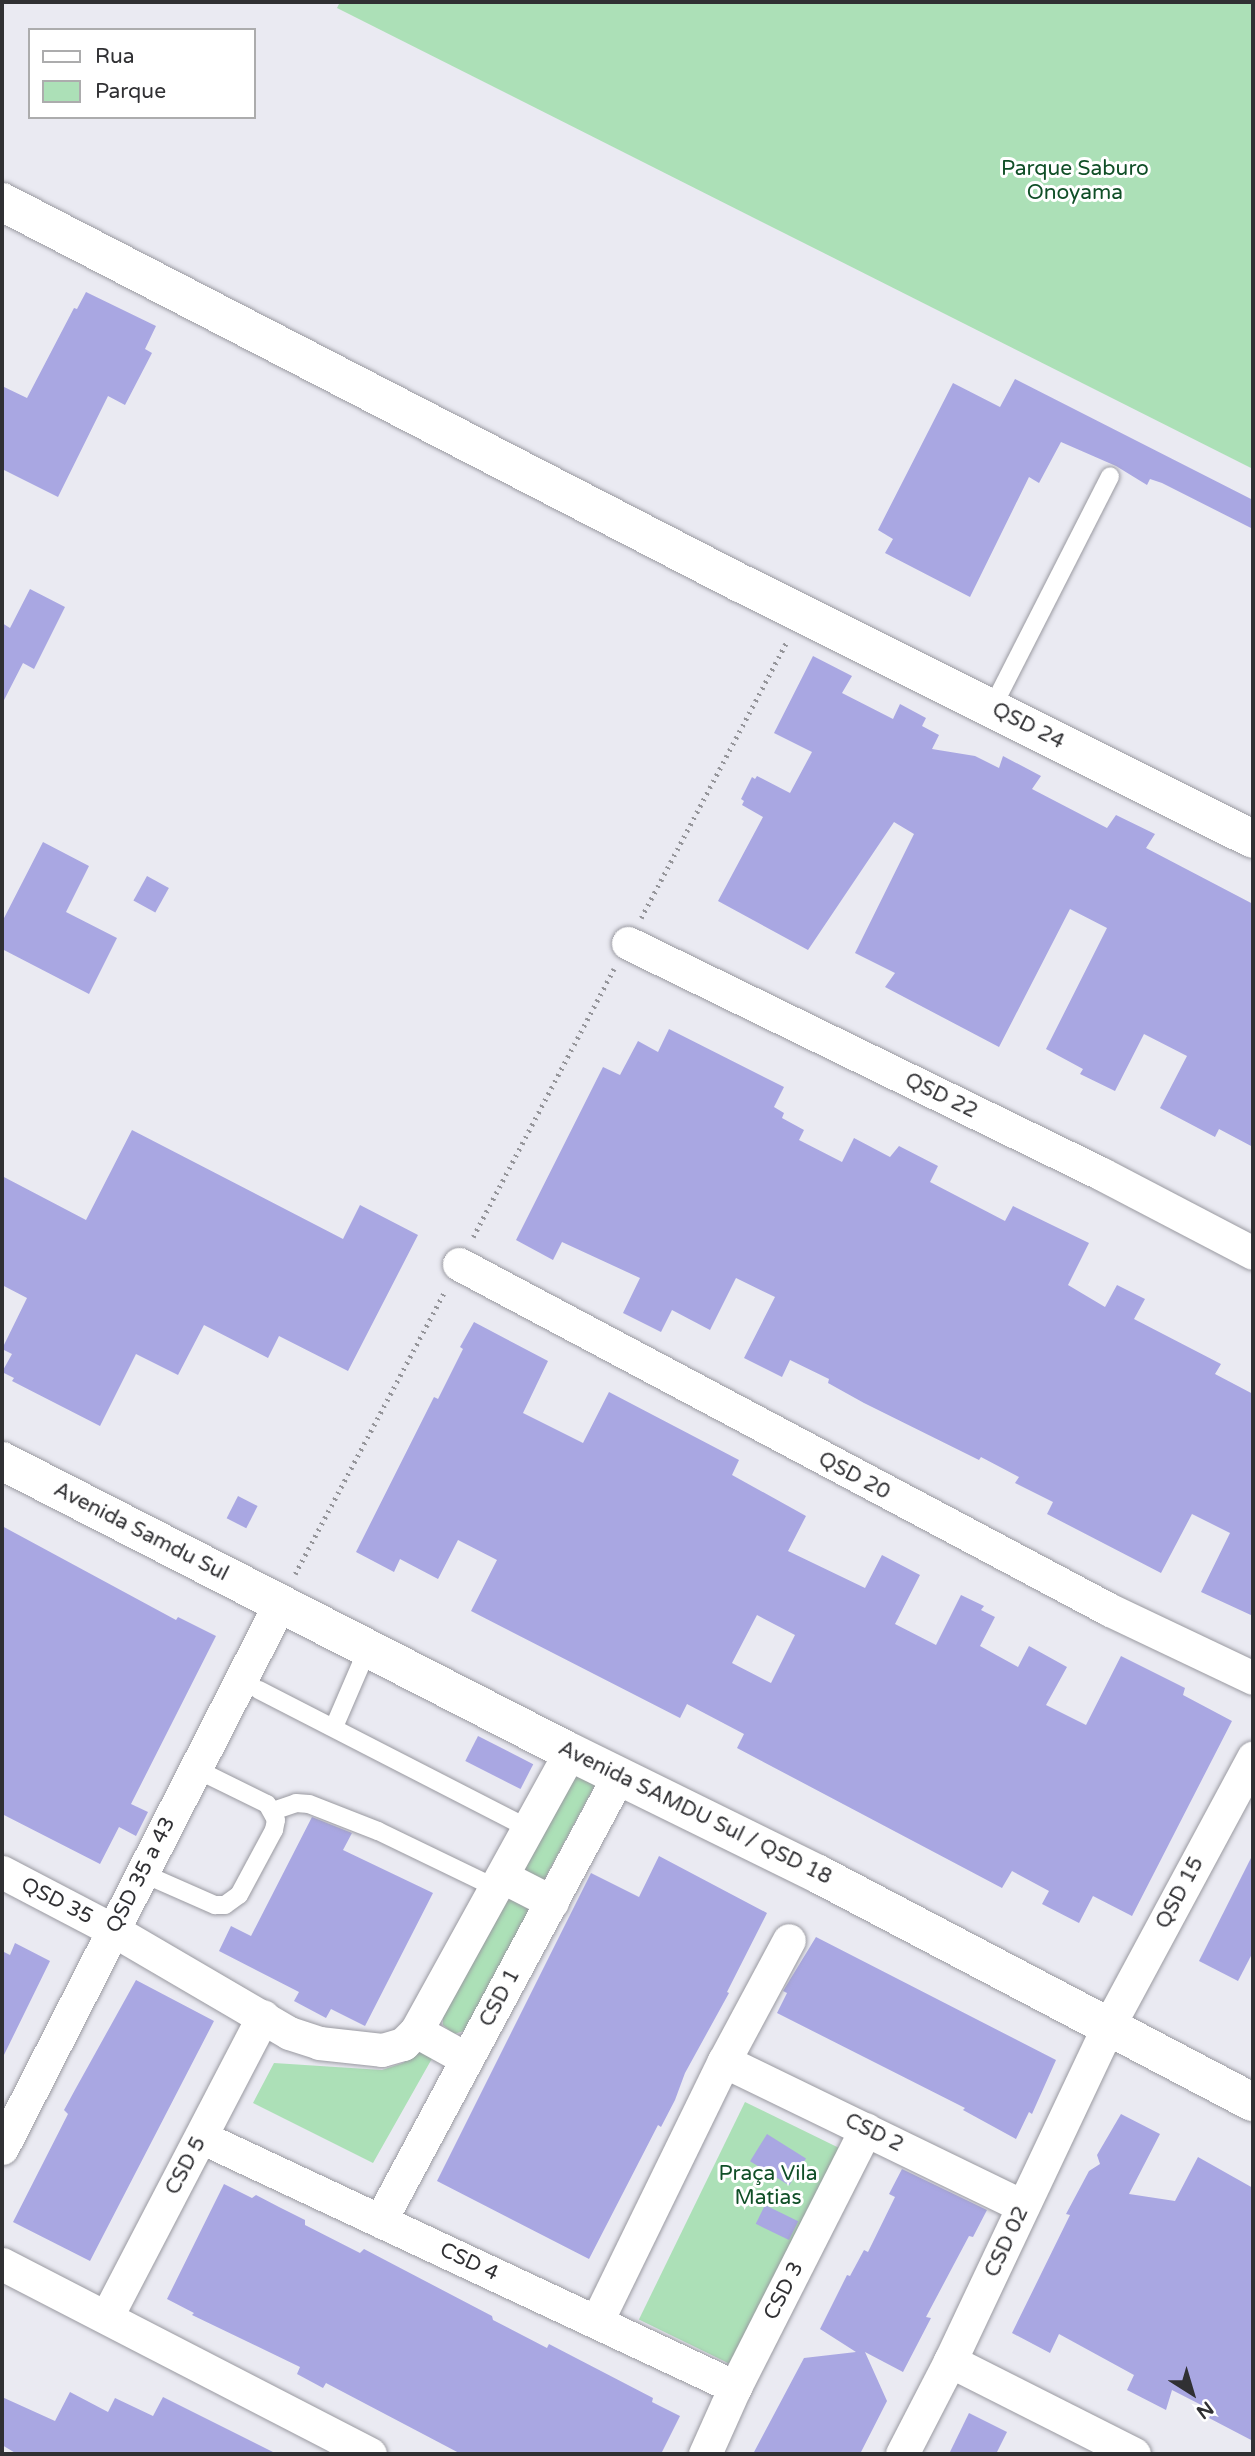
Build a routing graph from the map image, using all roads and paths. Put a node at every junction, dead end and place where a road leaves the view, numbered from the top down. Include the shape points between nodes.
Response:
1 (2, 202) edge
2 (1110, 476) dead end
3 (802, 612) junction
4 (992, 708) junction
5 (1253, 839) edge
6 (628, 943) junction
7 (1253, 1253) edge
8 (459, 1264) junction
9 (2, 1461) edge
10 (280, 1603) junction
11 (368, 1648) junction
12 (1253, 1678) edge
13 (259, 1690) dead end
14 (334, 1727) junction
15 (570, 1752) junction
16 (1253, 1758) edge
17 (196, 1769) junction
18 (619, 1775) junction
19 (272, 1811) junction
20 (528, 1828) junction
21 (2, 1872) edge
22 (142, 1873) junction
23 (500, 1882) junction
24 (552, 1902) junction
25 (113, 1930) junction
26 (789, 1940) dead end
27 (263, 2016) junction
28 (1108, 2027) junction
29 (416, 2031) junction
30 (467, 2059) junction
31 (724, 2061) junction
32 (1253, 2102) edge
33 (866, 2129) junction
34 (201, 2137) junction
35 (2, 2148) edge
36 (1023, 2206) junction
37 (380, 2221) junction
38 (2, 2264) edge
39 (107, 2316) junction
40 (597, 2321) junction
41 (950, 2361) junction
42 (735, 2387) junction
43 (370, 2454) edge
44 (705, 2454) edge
45 (902, 2454) edge
46 (1134, 2454) edge

1 - 3 street, QSD 24
2 - 4 lane
3 - 4 street, QSD 24
3 - 6 path
4 - 5 street, QSD 24
6 - 7 street, QSD 22 via 1102,1174
6 - 8 path
8 - 10 path
8 - 12 street, QSD 20 via 1110,1610
9 - 10 street, Avenida Samdu Sul
10 - 11 street, Avenida SAMDU Sul / QSD 18
10 - 17 street, QSD 35 a 43
11 - 14 lane
11 - 15 street, Avenida SAMDU Sul / QSD 18
13 - 14 lane
14 - 20 lane
15 - 18 street, Avenida SAMDU Sul / QSD 18
15 - 20 street
16 - 28 street, QSD 15
17 - 19 lane via 267,1804
17 - 22 street, QSD 35 a 43
18 - 24 street, CSD 1
18 - 28 street, Avenida SAMDU Sul / QSD 18
19 - 22 lane via 274,1829 233,1902 215,1905
19 - 23 lane via 296,1802 309,1804
20 - 23 street
21 - 25 street, QSD 35
22 - 25 street, QSD 35 a 43
23 - 24 street
23 - 29 street
24 - 30 street, CSD 1
25 - 27 street, QSD 35
25 - 35 street, QSD 35 a 43
26 - 31 street
27 - 29 street, QSD 35 via 289,2033 319,2043 382,2050 403,2044
27 - 34 street, CSD 5
28 - 32 street, Avenida SAMDU Sul / QSD 18
28 - 36 street, CSD 02
29 - 30 street
30 - 37 street, CSD 1
31 - 33 street, CSD 2
31 - 40 street
33 - 36 street, CSD 2
33 - 42 street, CSD 3
34 - 37 street, CSD 4
34 - 39 street, CSD 5
36 - 41 street, CSD 02
37 - 40 street, CSD 4
38 - 39 street
39 - 43 street
40 - 42 street, CSD 4
41 - 45 street, CSD 02
41 - 46 street
42 - 44 street, CSD 3

